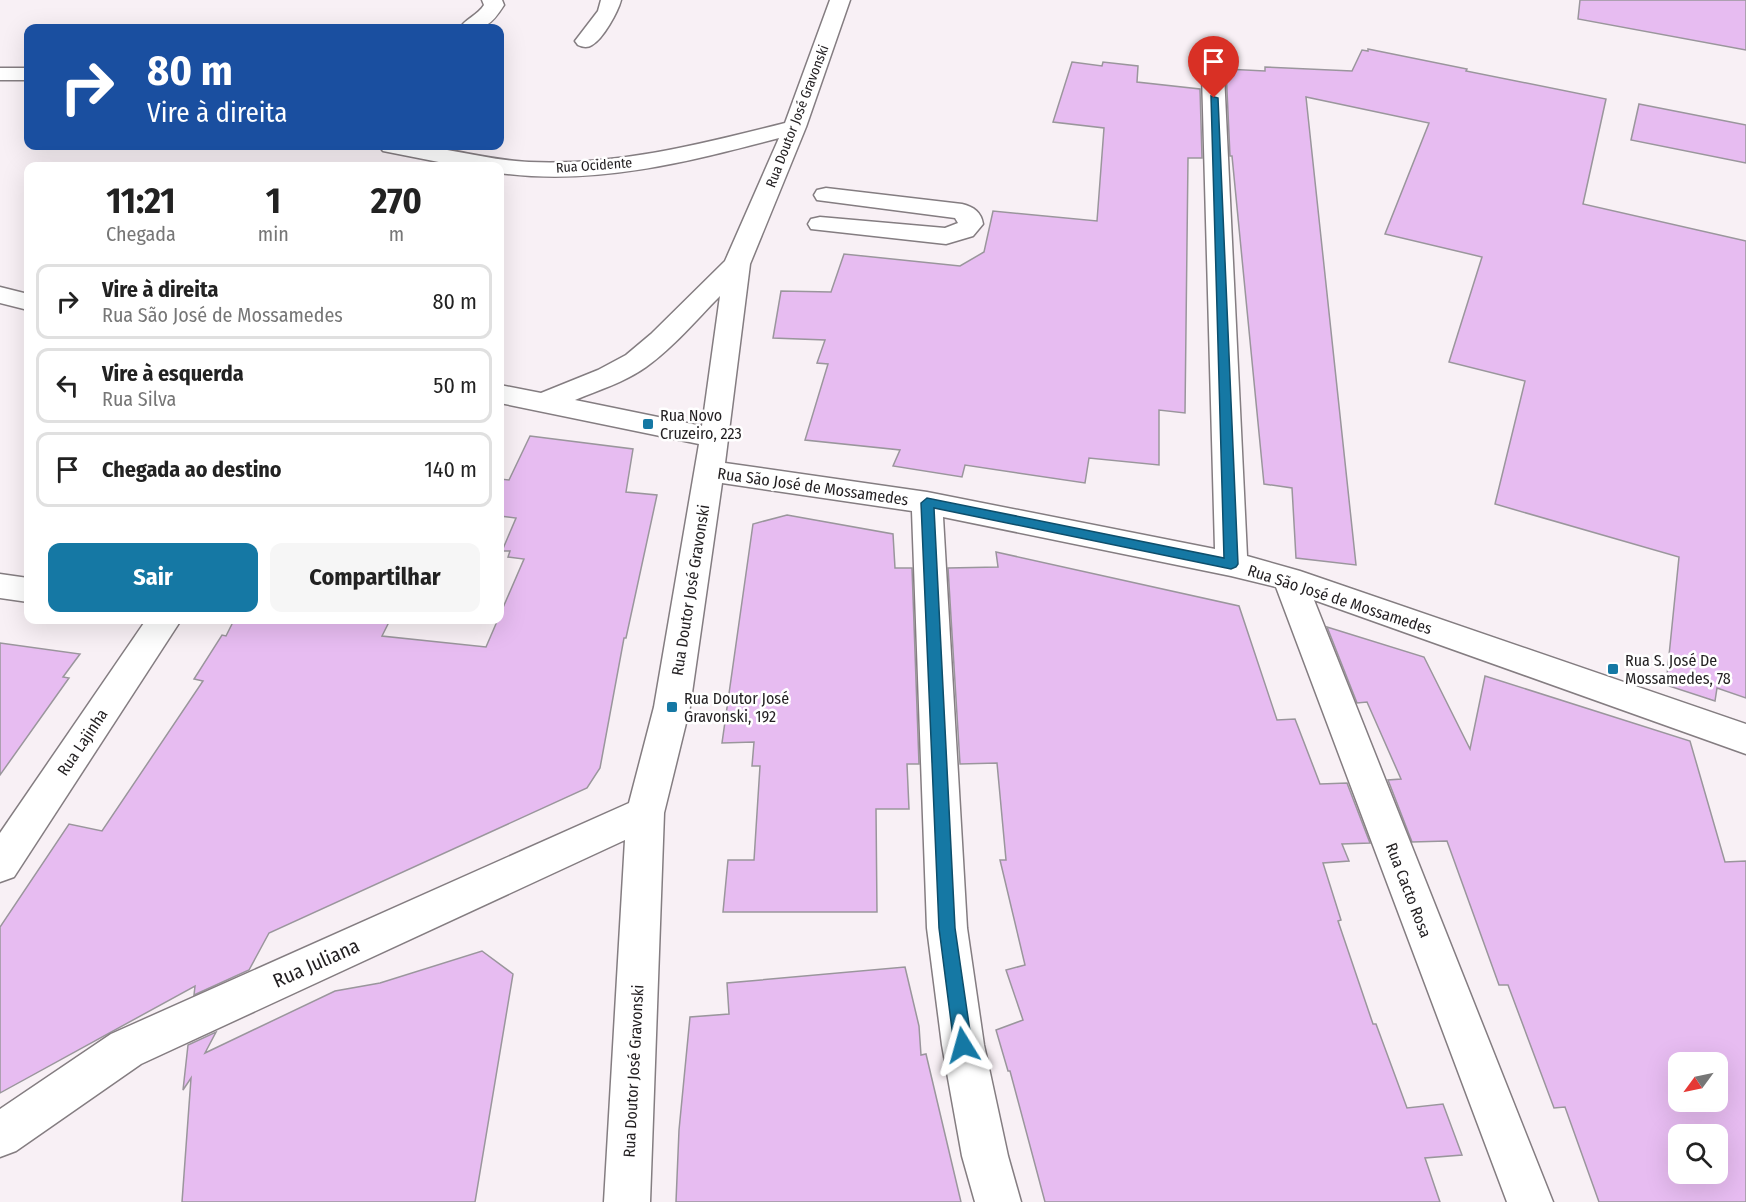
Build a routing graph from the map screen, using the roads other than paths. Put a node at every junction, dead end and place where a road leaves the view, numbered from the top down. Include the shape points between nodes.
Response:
1 (492, 0) edge
2 (611, 0) edge
3 (840, 0) edge
4 (476, 24) edge
5 (585, 41) dead end
6 (24, 74) edge
7 (1213, 74) dead end
8 (0, 75) edge
9 (795, 127) junction
10 (411, 150) edge
11 (475, 162) edge
12 (504, 166) edge
13 (826, 195) dead end
14 (820, 224) dead end
15 (737, 264) junction
16 (0, 295) edge
17 (24, 301) edge
18 (504, 394) edge
19 (545, 402) junction
20 (715, 438) junction
21 (710, 471) junction
22 (927, 503) junction
23 (1231, 564) junction
24 (1289, 579) junction
25 (0, 586) edge
26 (24, 589) edge
27 (161, 624) edge
28 (1743, 742) edge
29 (645, 813) junction
30 (0, 865) edge
31 (0, 1135) edge
32 (627, 1202) edge
33 (998, 1202) edge
34 (1530, 1202) edge

1 - 4 street via 494,5 486,17
2 - 5 street via 608,12
3 - 9 street, Rua Doutor José Gravonski
6 - 8 street
7 - 23 street
9 - 12 street, Rua Ocidente via 687,153 591,168
9 - 15 street, Rua Doutor José Gravonski
10 - 11 street, Rua Ocidente
13 - 14 street via 962,211 970,217 971,224 964,231 946,236
15 - 19 street, Rua Doutor José Gravonski via 636,361
15 - 20 street, Rua Doutor José Gravonski
16 - 17 street
18 - 19 street
19 - 20 street
20 - 21 street, Rua Doutor José Gravonski
21 - 22 street, Rua São José de Mossamedes
21 - 29 street, Rua Doutor José Gravonski via 672,707
22 - 23 street, Rua São José de Mossamedes
22 - 33 street via 947,928 963,1045
23 - 24 street, Rua São José de Mossamedes
24 - 28 street, Rua São José de Mossamedes
24 - 34 street, Rua Cacto Rosa
25 - 26 street
27 - 30 street, Rua Lajinha
29 - 31 street, Rua Juliana via 126,1049
29 - 32 street, Rua Doutor José Gravonski

